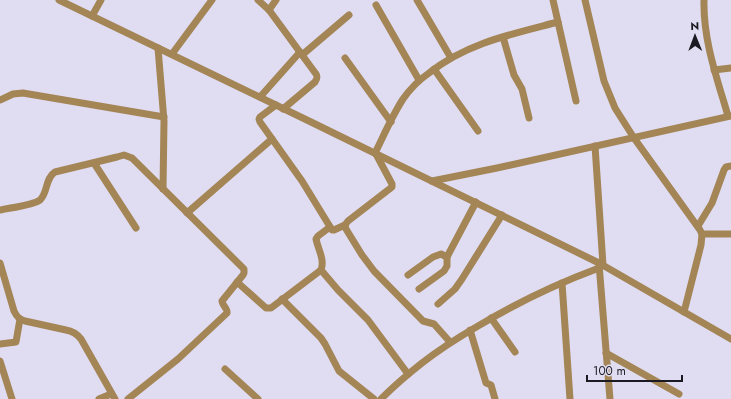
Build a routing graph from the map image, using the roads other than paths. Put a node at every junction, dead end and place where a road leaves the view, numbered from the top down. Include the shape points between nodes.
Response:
1 (59, 0) edge
2 (101, 0) edge
3 (212, 0) edge
4 (258, 0) edge
5 (276, 0) edge
6 (417, 0) edge
7 (553, 0) edge
8 (585, 0) edge
9 (704, 0) edge
10 (376, 5) dead end
11 (269, 10) junction
12 (349, 15) dead end
13 (92, 16) junction
14 (558, 22) junction
15 (503, 37) junction
16 (158, 48) junction
17 (301, 53) junction
18 (172, 54) junction
19 (345, 58) dead end
20 (451, 58) junction
21 (731, 68) edge
22 (434, 69) junction
23 (714, 70) junction
24 (419, 80) junction
25 (260, 97) junction
26 (0, 100) edge
27 (576, 101) dead end
28 (276, 105) junction
29 (283, 108) junction
30 (730, 116) edge
31 (164, 117) junction
32 (529, 118) dead end
33 (391, 122) junction
34 (478, 131) dead end
35 (634, 138) junction
36 (272, 139) junction
37 (595, 146) junction
38 (376, 154) junction
39 (94, 163) junction
40 (731, 166) edge
41 (432, 181) junction
42 (163, 189) junction
43 (476, 202) junction
44 (0, 210) edge
45 (188, 213) junction
46 (502, 215) junction
47 (345, 225) junction
48 (330, 226) junction
49 (698, 226) junction
50 (136, 228) dead end
51 (702, 234) junction
52 (731, 234) edge
53 (447, 257) junction
54 (0, 263) edge
55 (600, 265) junction
56 (321, 270) junction
57 (408, 275) dead end
58 (237, 282) junction
59 (562, 283) junction
60 (419, 289) dead end
61 (282, 299) junction
62 (438, 304) dead end
63 (684, 312) junction
64 (492, 318) junction
65 (20, 319) junction
66 (470, 330) junction
67 (731, 339) edge
68 (450, 342) junction
69 (0, 344) edge
70 (515, 352) dead end
71 (606, 353) junction
72 (0, 361) edge
73 (225, 369) dead end
74 (408, 374) junction
75 (679, 394) dead end
76 (113, 396) edge
77 (12, 399) edge
78 (99, 399) edge
79 (128, 399) edge
80 (258, 399) edge
81 (374, 399) edge
82 (381, 399) edge
83 (495, 399) edge
84 (570, 399) edge
85 (610, 399) edge

1 - 13 street
2 - 13 street
3 - 18 street
4 - 11 street
5 - 11 street
6 - 20 street
7 - 14 street
8 - 35 street via 609,96
9 - 23 street via 704,20
10 - 24 street
11 - 17 street
12 - 17 street
13 - 16 street
14 - 15 street
14 - 27 street
15 - 20 street
15 - 32 street via 513,73 522,88
16 - 18 street
16 - 31 street
17 - 25 street
17 - 29 street via 317,78
18 - 25 street
19 - 33 street
20 - 22 street
21 - 23 street
22 - 24 street
22 - 34 street
23 - 30 street
24 - 33 street via 403,98
25 - 28 street
26 - 31 street via 23,93
28 - 29 street
28 - 36 street via 259,119
29 - 38 street
30 - 35 street
31 - 42 street
33 - 38 street
35 - 37 street
35 - 49 street
36 - 45 street
36 - 48 street
37 - 41 street
37 - 55 street
38 - 41 street
38 - 47 street via 392,188
39 - 42 street via 129,156
39 - 44 street via 53,174 44,196 38,202
39 - 50 street
40 - 49 street via 724,170 712,203
41 - 43 street
42 - 45 street
43 - 46 street
43 - 53 street
45 - 58 street via 242,267 244,273
46 - 55 street
46 - 62 street via 455,289
47 - 48 street via 333,230
47 - 68 street via 374,271 423,321 434,324
48 - 56 street via 316,239 322,262
49 - 51 street
51 - 52 street
51 - 63 street
53 - 57 street via 441,254 433,257
53 - 60 street via 444,271
54 - 65 street via 14,311
55 - 59 street
55 - 63 street
55 - 71 street
56 - 61 street
56 - 74 street via 368,320
58 - 61 street via 267,308 271,308
58 - 79 street via 222,301 226,313 178,359
59 - 64 street
59 - 84 street
61 - 81 street via 321,338 339,371
63 - 67 street
64 - 66 street
64 - 70 street
65 - 69 street via 16,342
65 - 76 street via 78,334
66 - 68 street
66 - 83 street via 486,383 491,385
68 - 74 street
71 - 75 street
71 - 85 street
72 - 77 street
73 - 80 street
74 - 82 street
76 - 78 street

